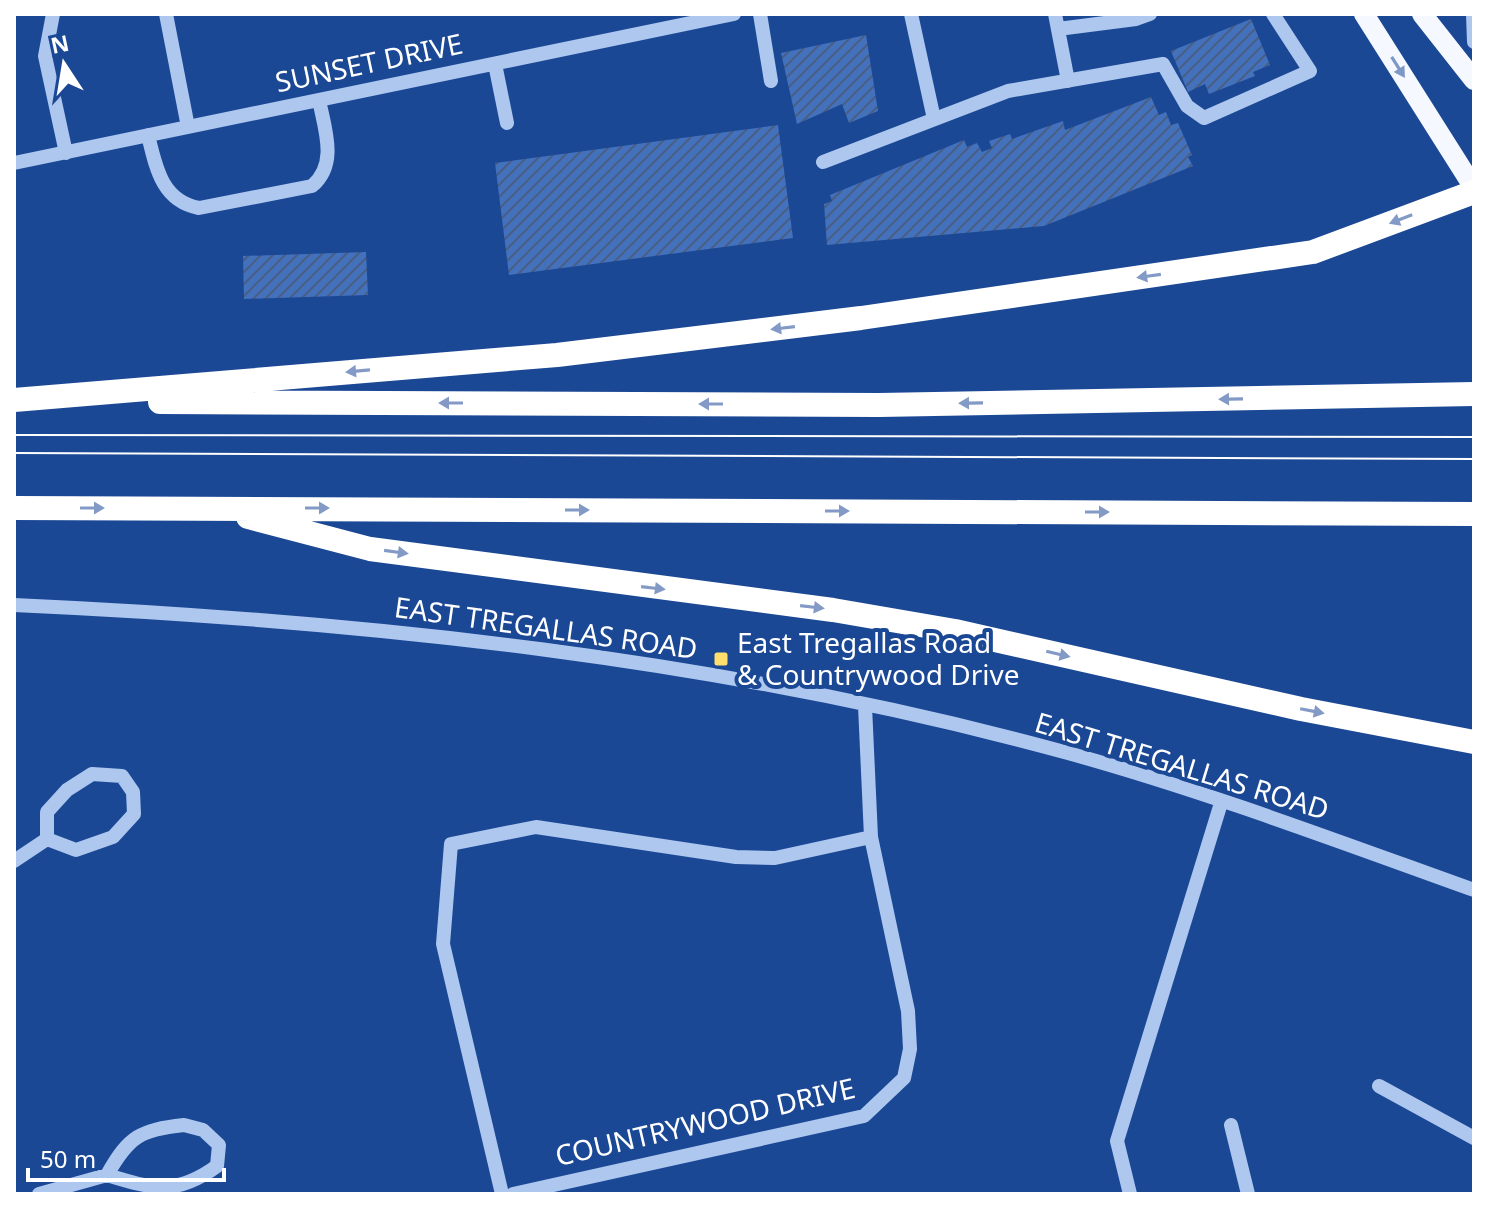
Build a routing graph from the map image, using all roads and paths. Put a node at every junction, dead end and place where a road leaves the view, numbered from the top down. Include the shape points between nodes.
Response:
1 (53, 14) edge
2 (166, 14) edge
3 (734, 14) edge
4 (760, 14) edge
5 (911, 14) edge
6 (1150, 14) edge
7 (1273, 14) edge
8 (1364, 14) edge
9 (1422, 14) edge
10 (1473, 14) edge
11 (1056, 21) edge
12 (1474, 42) edge
13 (495, 64) junction
14 (1474, 80) edge
15 (771, 81) dead end
16 (1068, 81) junction
17 (319, 100) junction
18 (934, 119) junction
19 (507, 123) dead end
20 (188, 127) junction
21 (148, 135) junction
22 (66, 153) junction
23 (823, 162) dead end
24 (14, 163) edge
25 (1474, 190) edge
26 (1474, 382) edge
27 (1474, 394) edge
28 (1309, 397) junction
29 (14, 400) edge
30 (14, 508) edge
31 (211, 508) junction
32 (1474, 514) edge
33 (14, 605) edge
34 (865, 706) junction
35 (1474, 742) edge
36 (1221, 803) junction
37 (871, 837) junction
38 (47, 839) junction
39 (14, 861) edge
40 (1474, 890) edge
41 (1379, 1086) dead end
42 (1231, 1125) dead end
43 (1474, 1138) edge
44 (107, 1175) junction
45 (39, 1194) edge
46 (502, 1194) edge
47 (513, 1194) edge
48 (1130, 1194) edge
49 (1248, 1194) edge

1 - 22 street via 45,56
2 - 20 street
3 - 13 street, SUNSET DRIVE
4 - 15 street
5 - 18 street
6 - 11 street
7 - 16 street via 1310,71 1204,118 1187,106 1163,64
8 -> 25 main road
9 - 14 main road
10 - 12 street
11 - 16 street
13 - 17 street, SUNSET DRIVE
13 - 19 street
16 - 18 street via 1008,91
17 - 20 street, SUNSET DRIVE
17 - 21 street via 328,163 312,186 199,208 184,205 157,173
18 - 23 street
20 - 21 street, SUNSET DRIVE
21 - 22 street, SUNSET DRIVE
22 - 24 street, SUNSET DRIVE
25 -> 29 highway via 1313,252 892,314 557,355
26 - 28 highway
27 - 28 highway
28 -> 29 highway via 879,405
30 -> 31 highway
31 -> 32 highway
31 -> 35 highway via 370,549 955,631
33 - 34 street, EAST TREGALLAS ROAD via 218,614 447,638 640,663
34 - 36 street, EAST TREGALLAS ROAD via 1068,753
34 - 37 street, COUNTRYWOOD DRIVE
36 - 40 street, EAST TREGALLAS ROAD
36 - 48 street via 1117,1141
37 - 46 street via 775,858 736,857 536,827 451,844 443,944
37 - 47 street, COUNTRYWOOD DRIVE via 908,1011 910,1049 904,1078 885,1100 864,1116
38 - 38 street via 76,850 113,837 134,814 133,792 122,776 92,774 47,812
38 - 39 street
41 - 43 street
42 - 49 street
44 - 44 street via 153,1189 194,1183 217,1166 219,1145 203,1130 184,1125 152,1129 125,1144
44 - 45 street

